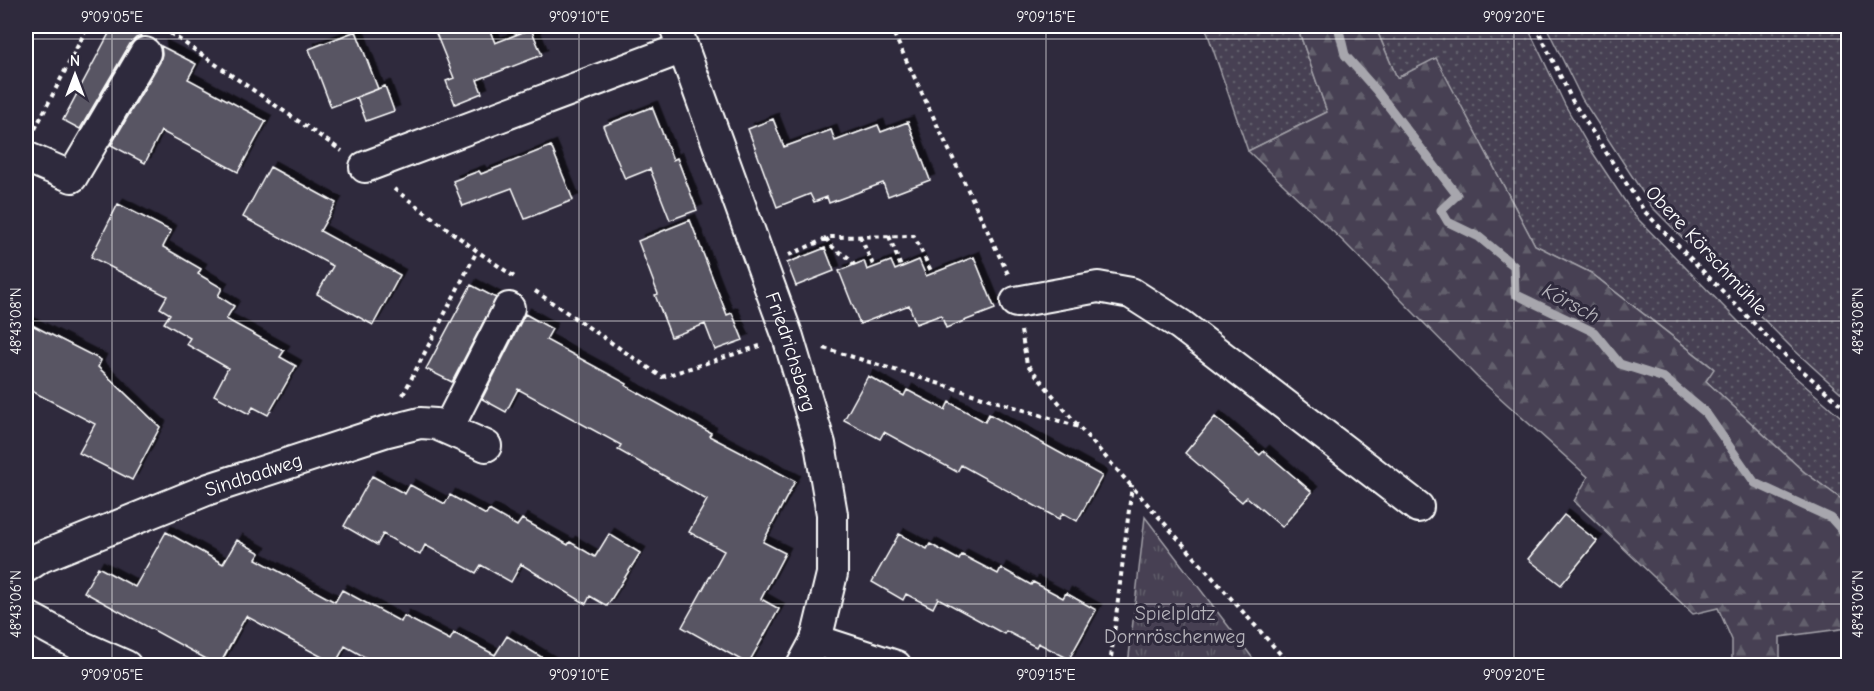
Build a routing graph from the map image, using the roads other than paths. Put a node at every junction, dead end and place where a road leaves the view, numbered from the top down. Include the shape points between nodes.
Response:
1 (679, 37) edge
2 (145, 53) dead end
3 (28, 148) edge
4 (365, 167) road end
5 (1016, 302) road end
6 (509, 308) dead end
7 (448, 428) junction
8 (486, 446) dead end
9 (1418, 507) dead end
10 (26, 567) edge
11 (26, 616) edge
12 (809, 653) edge
13 (126, 666) edge
14 (896, 666) edge

1 - 4 street, Friedrichsberg
1 - 12 street, Friedrichsberg via 788,337 820,444 832,514 832,574
2 - 3 street via 72,177
5 - 9 street via 1098,287 1131,293 1181,325
6 - 7 street
7 - 8 street, Sindbadweg
7 - 10 street, Sindbadweg via 420,423 384,432 209,489 41,557
11 - 13 street
12 - 14 street

